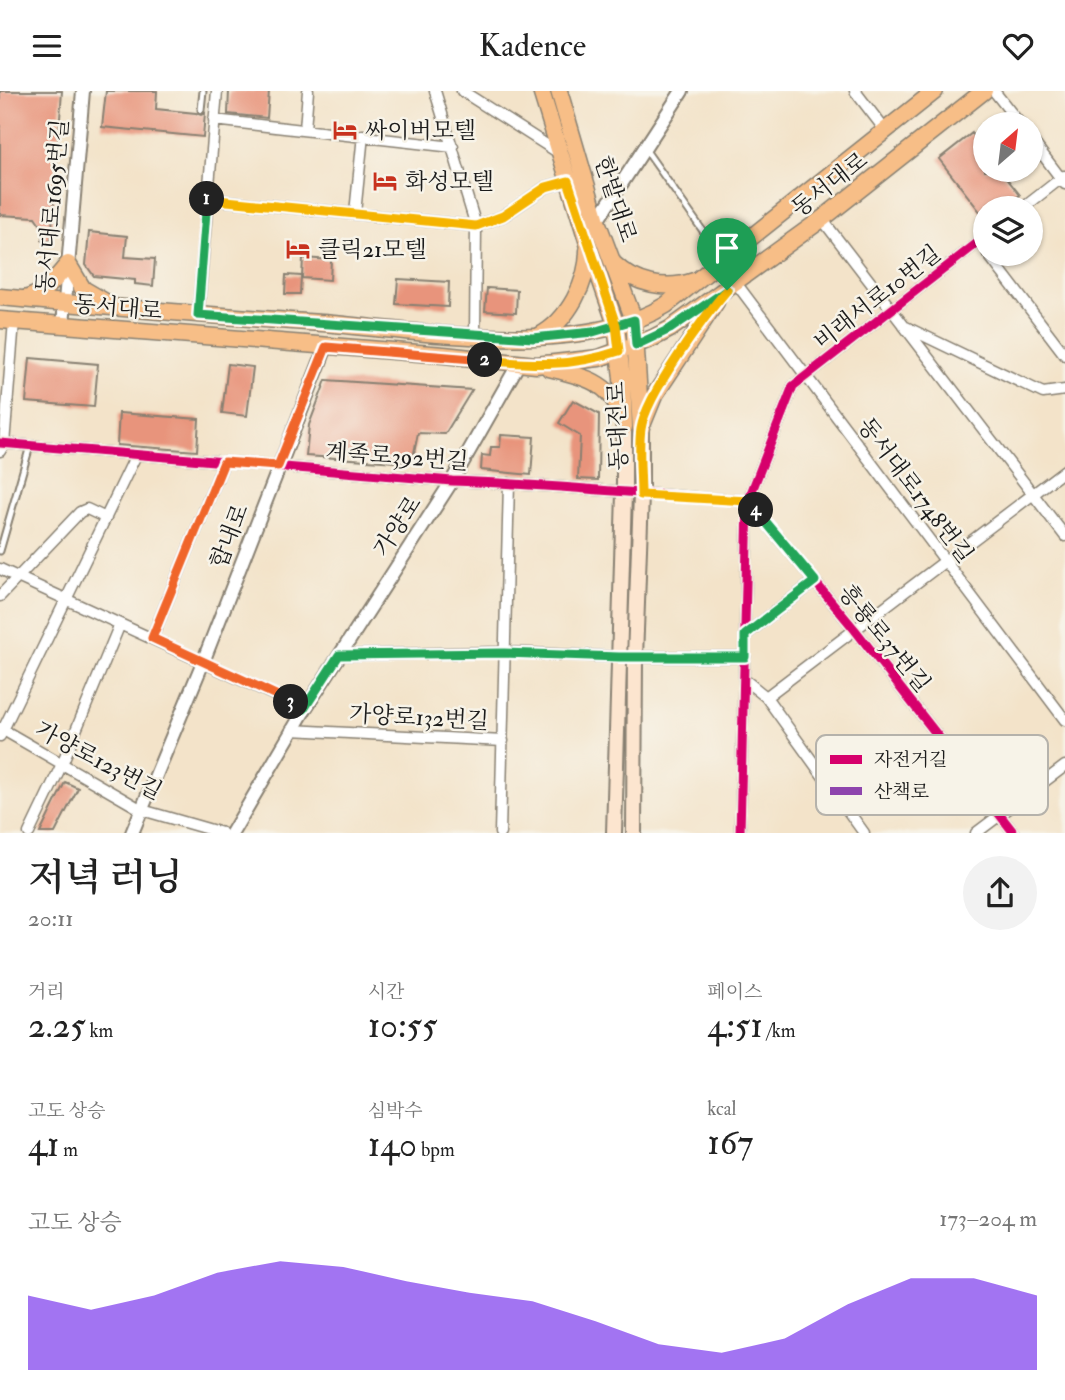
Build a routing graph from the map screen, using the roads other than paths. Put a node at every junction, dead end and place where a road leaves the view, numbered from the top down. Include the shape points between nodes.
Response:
1 (83, 91) edge
2 (203, 91) edge
3 (217, 91) edge
4 (308, 91) edge
5 (435, 91) edge
6 (461, 91) edge
7 (541, 91) edge
8 (559, 91) edge
9 (855, 91) edge
10 (935, 91) edge
11 (984, 91) edge
12 (994, 91) edge
13 (680, 92) edge
14 (201, 110) dead end
15 (1011, 112) edge
16 (214, 120) junction
17 (305, 129) junction
18 (885, 130) junction
19 (363, 135) junction
20 (453, 147) junction
21 (644, 148) junction
22 (559, 153) junction
23 (1043, 154) edge
24 (1064, 179) edge
25 (568, 181) junction
26 (1040, 196) edge
27 (207, 199) junction
28 (355, 213) junction
29 (822, 219) junction
30 (597, 221) junction
31 (476, 226) junction
32 (587, 240) junction
33 (973, 254) edge
34 (724, 260) junction
35 (612, 263) junction
36 (68, 264) junction
37 (999, 266) edge
38 (702, 277) junction
39 (732, 286) junction
40 (0, 297) edge
41 (22, 299) junction
42 (65, 303) junction
43 (118, 308) junction
44 (892, 310) junction
45 (198, 315) junction
46 (634, 320) junction
47 (7, 321) edge
48 (63, 325) junction
49 (616, 325) junction
50 (903, 325) junction
51 (475, 335) junction
52 (533, 338) junction
53 (636, 345) junction
54 (326, 347) junction
55 (619, 351) junction
56 (1065, 355) edge
57 (519, 363) junction
58 (536, 365) junction
59 (806, 376) junction
60 (1065, 390) edge
61 (624, 427) junction
62 (641, 428) junction
63 (1, 446) edge
64 (30, 446) junction
65 (136, 454) junction
66 (224, 462) junction
67 (278, 466) junction
68 (1065, 470) edge
69 (452, 481) junction
70 (509, 483) junction
71 (624, 493) junction
72 (641, 495) junction
73 (1033, 495) junction
74 (748, 501) junction
75 (106, 518) junction
76 (1065, 536) edge
77 (0, 551) edge
78 (946, 561) junction
79 (0, 569) edge
80 (19, 577) junction
81 (815, 581) junction
82 (0, 596) edge
83 (66, 599) junction
84 (120, 624) junction
85 (855, 630) junction
86 (745, 635) junction
87 (152, 638) junction
88 (504, 653) junction
89 (339, 655) junction
90 (619, 657) junction
91 (635, 657) junction
92 (745, 657) junction
93 (203, 662) junction
94 (744, 680) junction
95 (766, 697) junction
96 (304, 709) junction
97 (1065, 720) edge
98 (291, 730) junction
99 (1, 732) edge
100 (937, 735) edge
101 (503, 741) junction
102 (62, 764) junction
103 (1065, 766) edge
104 (816, 767) edge
105 (1048, 779) edge
106 (142, 810) junction
107 (850, 815) edge
108 (1000, 815) joint
109 (29, 833) edge
110 (132, 833) edge
111 (222, 833) edge
112 (232, 833) edge
113 (500, 833) edge
114 (614, 833) edge
115 (634, 833) edge
116 (740, 833) edge
117 (863, 833) edge
118 (976, 833) edge
119 (1014, 833) edge

1 - 36 street, 동서대로1695번길
2 - 14 lane
3 - 16 street
4 - 17 street
5 - 20 street
6 - 22 street, 한밭대로
7 - 22 main road, 한밭대로
8 - 30 main road, 한밭대로
9 - 18 street
10 - 18 main road, 동서대로
11 - 29 main road, 동서대로
12 - 15 street
13 - 21 street
16 - 17 street
16 - 27 street
17 - 19 street
18 - 34 main road, 동서대로
19 - 20 street
19 - 28 street
20 - 31 street
21 - 30 street
21 - 34 lane
22 - 25 main road, 한밭대로
23 - 24 street
24 - 26 street
25 - 31 street via 546,187 503,216
25 - 32 main road, 한밭대로
27 - 28 street
27 - 45 street
28 - 31 street
29 - 39 main road, 동서대로
29 - 44 street
30 - 35 main road, 한밭대로
31 - 51 street
32 - 49 main road, 한밭대로
32 - 52 main road via 586,269 572,303 554,326
33 - 44 street, 비래서로10번길
34 - 38 main road, 동서대로
35 - 38 main road via 634,278 656,285 681,285
35 - 46 main road, 한밭대로
36 - 41 main road via 51,284
36 - 42 street, 동서대로1695번길
36 - 43 main road via 83,289
37 - 56 street
38 - 46 main road, 동서대로 via 656,311
39 - 53 main road, 동서대로 via 670,329
39 - 59 street, 동서대로1748번길
39 - 62 main road via 667,376
40 - 41 main road, 동서대로
41 - 42 main road, 동서대로
42 - 43 main road, 동서대로
42 - 48 street, 동서대로1695번길
43 - 45 main road, 동서대로
44 - 50 street
44 - 59 street, 비래서로10번길
45 - 51 main road, 동서대로
46 - 49 main road, 동서대로
46 - 53 main road, 동대전로
47 - 48 main road, 동서대로
47 - 63 street
48 - 54 main road, 동서대로
49 - 52 main road, 동서대로
49 - 55 main road, 동대전로
50 - 60 street via 1043,393
50 - 73 street
51 - 52 main road, 동서대로
53 - 55 main road, 동서대로
53 - 62 main road, 동대전로
54 - 57 main road, 동서대로
54 - 67 street, 합내로
55 - 58 main road, 동서대로
55 - 61 main road, 동대전로
57 - 58 main road, 동서대로
57 - 69 street, 가양로
58 - 61 main road via 589,379 608,390
59 - 74 street, 비래서로10번길 via 793,386
59 - 78 street, 동서대로1748번길
61 - 71 main road, 동대전로
62 - 72 main road, 동대전로
63 - 64 street, 계족로392번길
64 - 65 street, 계족로392번길
64 - 77 lane
65 - 66 street, 계족로392번길
65 - 75 street
66 - 67 street, 계족로392번길
66 - 87 street
67 - 69 street, 계족로392번길
67 - 93 street, 합내로
68 - 73 street
69 - 70 street, 계족로392번길
69 - 89 street, 가양로
70 - 71 street, 계족로392번길
70 - 88 street
71 - 72 street
71 - 90 main road, 동대전로
72 - 74 street
72 - 91 main road, 동대전로
73 - 76 street
73 - 78 street
74 - 81 street, 흥룡로37번길
74 - 86 street
75 - 80 street via 87,509 80,512
75 - 83 street
78 - 85 street
78 - 97 street, 동서대로1748번길
79 - 80 street
80 - 82 street
80 - 83 street
81 - 85 street, 흥룡로37번길
81 - 86 street
83 - 84 street
83 - 99 street
84 - 87 street
84 - 102 street
85 - 95 street
85 - 100 street, 흥룡로37번길
86 - 92 street
87 - 93 street
88 - 89 street
88 - 90 street
88 - 101 street
89 - 96 street, 가양로
90 - 91 street
90 - 114 main road, 동대전로
91 - 92 street
91 - 115 main road, 동대전로
92 - 94 street
93 - 96 street
93 - 106 street, 합내로
94 - 95 street
94 - 116 street
95 - 104 street
96 - 98 street, 가양로
98 - 101 street, 가양로132번길
98 - 112 street, 가양로
99 - 102 street, 가양로123번길
101 - 113 street
102 - 106 street, 가양로123번길
102 - 109 street
103 - 105 street
106 - 110 street, 합내로
106 - 111 street, 가양로123번길
107 - 117 street
108 - 118 street
108 - 119 street, 흥룡로37번길

